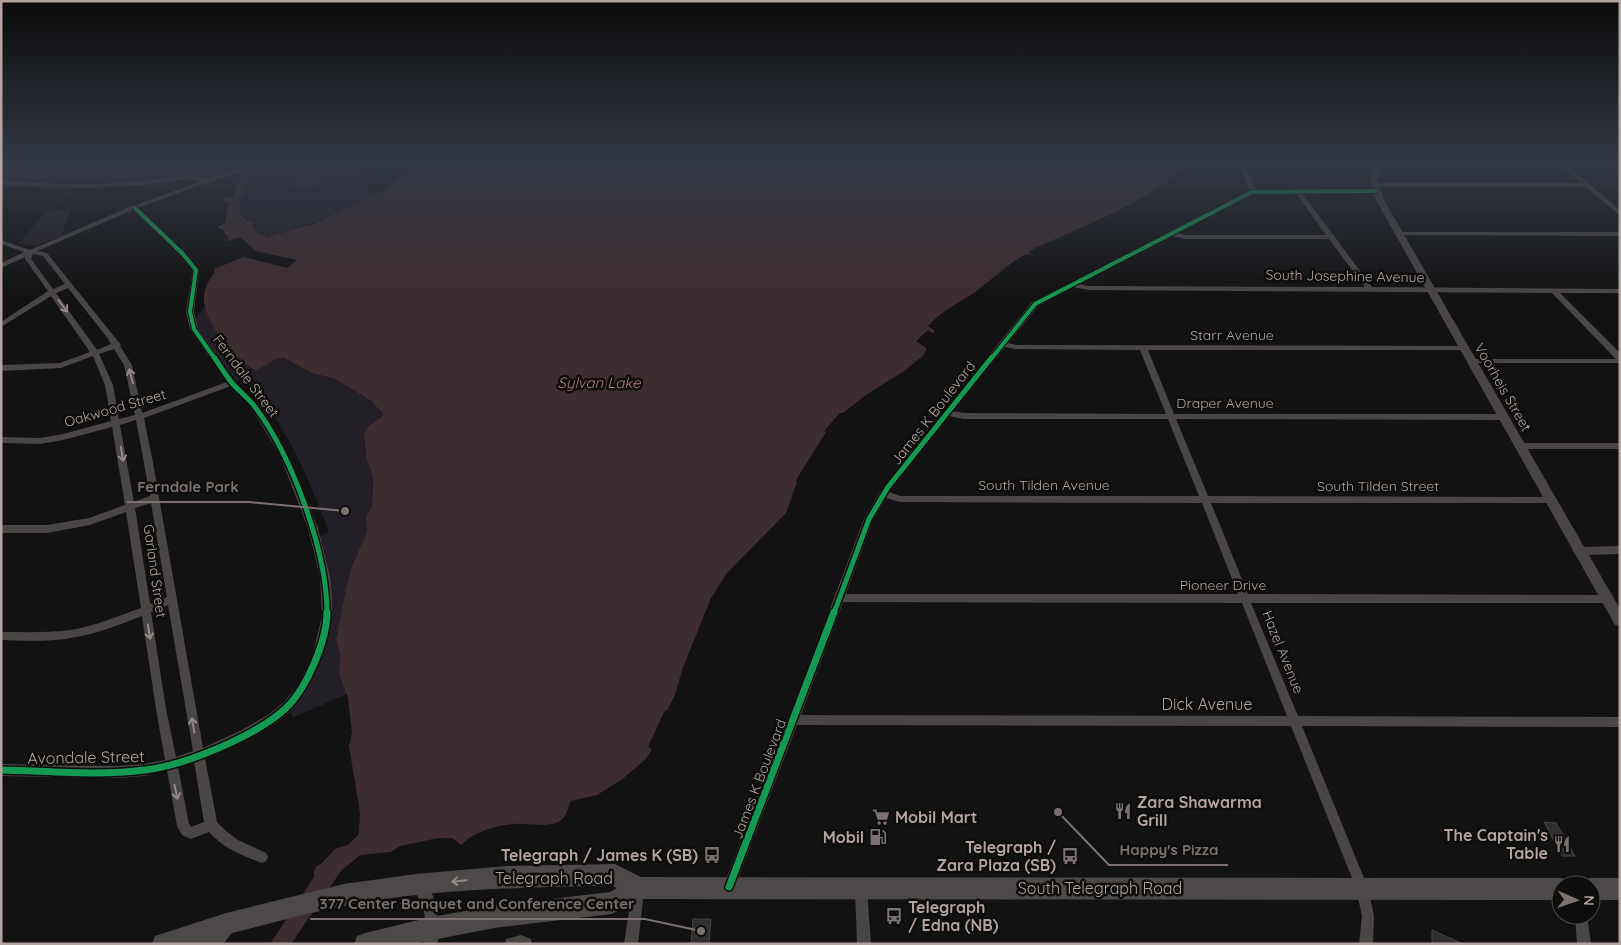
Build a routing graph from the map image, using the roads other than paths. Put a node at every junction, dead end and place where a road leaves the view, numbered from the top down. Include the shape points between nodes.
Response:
1 (1224, 207) edge
2 (1309, 207) edge
3 (1385, 207) edge
4 (135, 208) joint
5 (1170, 234) junction
6 (1399, 234) junction
7 (1620, 234) edge
8 (1331, 237) junction
9 (1, 242) edge
10 (30, 252) junction
11 (1, 266) edge
12 (70, 285) junction
13 (1071, 285) junction
14 (1369, 288) junction
15 (1430, 290) junction
16 (1554, 291) junction
17 (1620, 291) edge
18 (52, 292) junction
19 (1, 325) edge
20 (1002, 344) junction
21 (117, 345) junction
22 (1143, 347) junction
23 (1463, 348) junction
24 (95, 353) junction
25 (1620, 359) edge
26 (1471, 362) junction
27 (1, 368) edge
28 (232, 383) junction
29 (947, 413) junction
30 (139, 416) junction
31 (1171, 417) junction
32 (1503, 417) junction
33 (116, 422) junction
34 (1, 440) edge
35 (1520, 446) junction
36 (1620, 446) edge
37 (883, 494) junction
38 (154, 498) junction
39 (1204, 499) junction
40 (1550, 500) junction
41 (130, 506) junction
42 (1, 529) edge
43 (1620, 550) edge
44 (1580, 551) junction
45 (839, 598) junction
46 (1245, 599) junction
47 (1608, 599) junction
48 (171, 600) junction
49 (146, 609) junction
50 (1620, 621) edge
51 (1, 636) edge
52 (794, 720) junction
53 (1294, 721) junction
54 (1620, 722) edge
55 (198, 756) junction
56 (170, 764) junction
57 (1, 770) edge
58 (211, 825) junction
59 (262, 856) dead end
60 (416, 885) junction
61 (729, 887) junction
62 (861, 887) junction
63 (639, 888) junction
64 (1362, 888) junction
65 (1551, 889) edge
66 (1601, 889) edge
67 (1620, 889) edge
68 (226, 924) junction
69 (1582, 925) edge
70 (431, 936) edge
71 (162, 944) edge
72 (208, 944) edge
73 (365, 944) edge
74 (510, 944) edge
75 (526, 944) edge
76 (631, 944) edge
77 (864, 944) edge
78 (1366, 944) edge
79 (1584, 944) edge

1 - 5 street, James K Boulevard
2 - 8 street
3 - 6 street, Voorheis Street
4 - 10 street
4 - 28 street, Ferndale Street via 196,270 191,321
5 - 8 street
5 - 13 street, James K Boulevard
6 - 7 street
6 - 15 street, Voorheis Street
8 - 14 street
9 - 10 street, Garland Street
10 - 11 street
10 - 12 street, Garland Street via 45,254
10 - 18 street, Garland Street via 28,259
12 - 18 street
12 - 21 street, Garland Street
13 - 14 street, South Josephine Avenue via 1088,288
13 - 20 street, James K Boulevard via 1034,305
14 - 15 street, South Josephine Avenue
15 - 16 street, South Josephine Avenue
15 - 23 street, Voorheis Street
16 - 17 street, South Josephine Avenue
16 - 25 street
18 - 19 street
18 -> 24 street, Garland Street
20 - 22 street, Starr Avenue via 1016,347
20 - 29 street, James K Boulevard
21 - 24 street
30 -> 21 street, Garland Street via 128,365
22 - 23 street, Starr Avenue
22 - 31 street, Hazel Avenue
23 - 26 street, Voorheis Street
24 - 27 street via 61,365
24 - 33 street, Garland Street via 109,385
25 - 26 street
26 - 32 street, Voorheis Street
28 - 30 street, Oakwood Street
28 - 55 street, Ferndale Street via 257,411 284,455 313,528 325,577 327,616 310,674 287,707 272,720
29 - 31 street, Draper Avenue via 963,416
29 - 37 street, James K Boulevard
30 - 33 street, Oakwood Street
30 - 38 street, Garland Street
31 - 32 street, Draper Avenue
31 - 39 street, Hazel Avenue
32 - 35 street, Voorheis Street
33 - 34 street, Oakwood Street via 40,441
33 -> 41 street, Garland Street
35 - 36 street
35 - 40 street, Voorheis Street
37 - 39 street, South Tilden Avenue via 900,499
37 - 45 street, James K Boulevard via 869,519
38 - 41 street
38 - 48 street, Garland Street
39 - 40 street, South Tilden Street
39 - 46 street, Hazel Avenue
40 - 44 street, Voorheis Street
41 - 42 street via 90,521 47,529
41 - 49 street, Garland Street
43 - 44 street
44 - 47 street, Voorheis Street
45 - 46 street, Pioneer Drive
45 - 52 street, James K Boulevard
46 - 47 street, Pioneer Drive
46 - 53 street, Hazel Avenue
47 - 50 street, Voorheis Street
48 - 49 street
55 -> 48 street, Garland Street
49 - 51 street via 73,633
49 -> 56 street, Garland Street
52 - 53 street, Dick Avenue
52 - 61 street, James K Boulevard
53 - 54 street, Dick Avenue
53 - 64 street, Hazel Avenue
55 - 56 street, Ferndale Street
55 - 58 street, Garland Street
56 - 57 street, Avondale Street via 119,772
56 -> 58 street, Garland Street via 184,830 194,833
58 - 59 street via 236,846
63 -> 60 highway, Telegraph Road via 615,875 507,877
60 - 68 highway, Telegraph Road via 324,899
60 - 70 street via 426,894 430,904
61 - 62 highway, South Telegraph Road
61 - 63 highway, South Telegraph Road
62 - 64 highway, South Telegraph Road
62 - 77 street
63 - 70 highway, Telegraph Road via 612,903 532,911
63 - 76 street
64 - 65 highway, South Telegraph Road
64 - 78 street, Hazel Avenue via 1368,916
66 - 67 highway
68 - 71 highway, Telegraph Road
68 - 72 highway
69 - 79 street
70 - 73 highway, Telegraph Road
74 - 75 street

